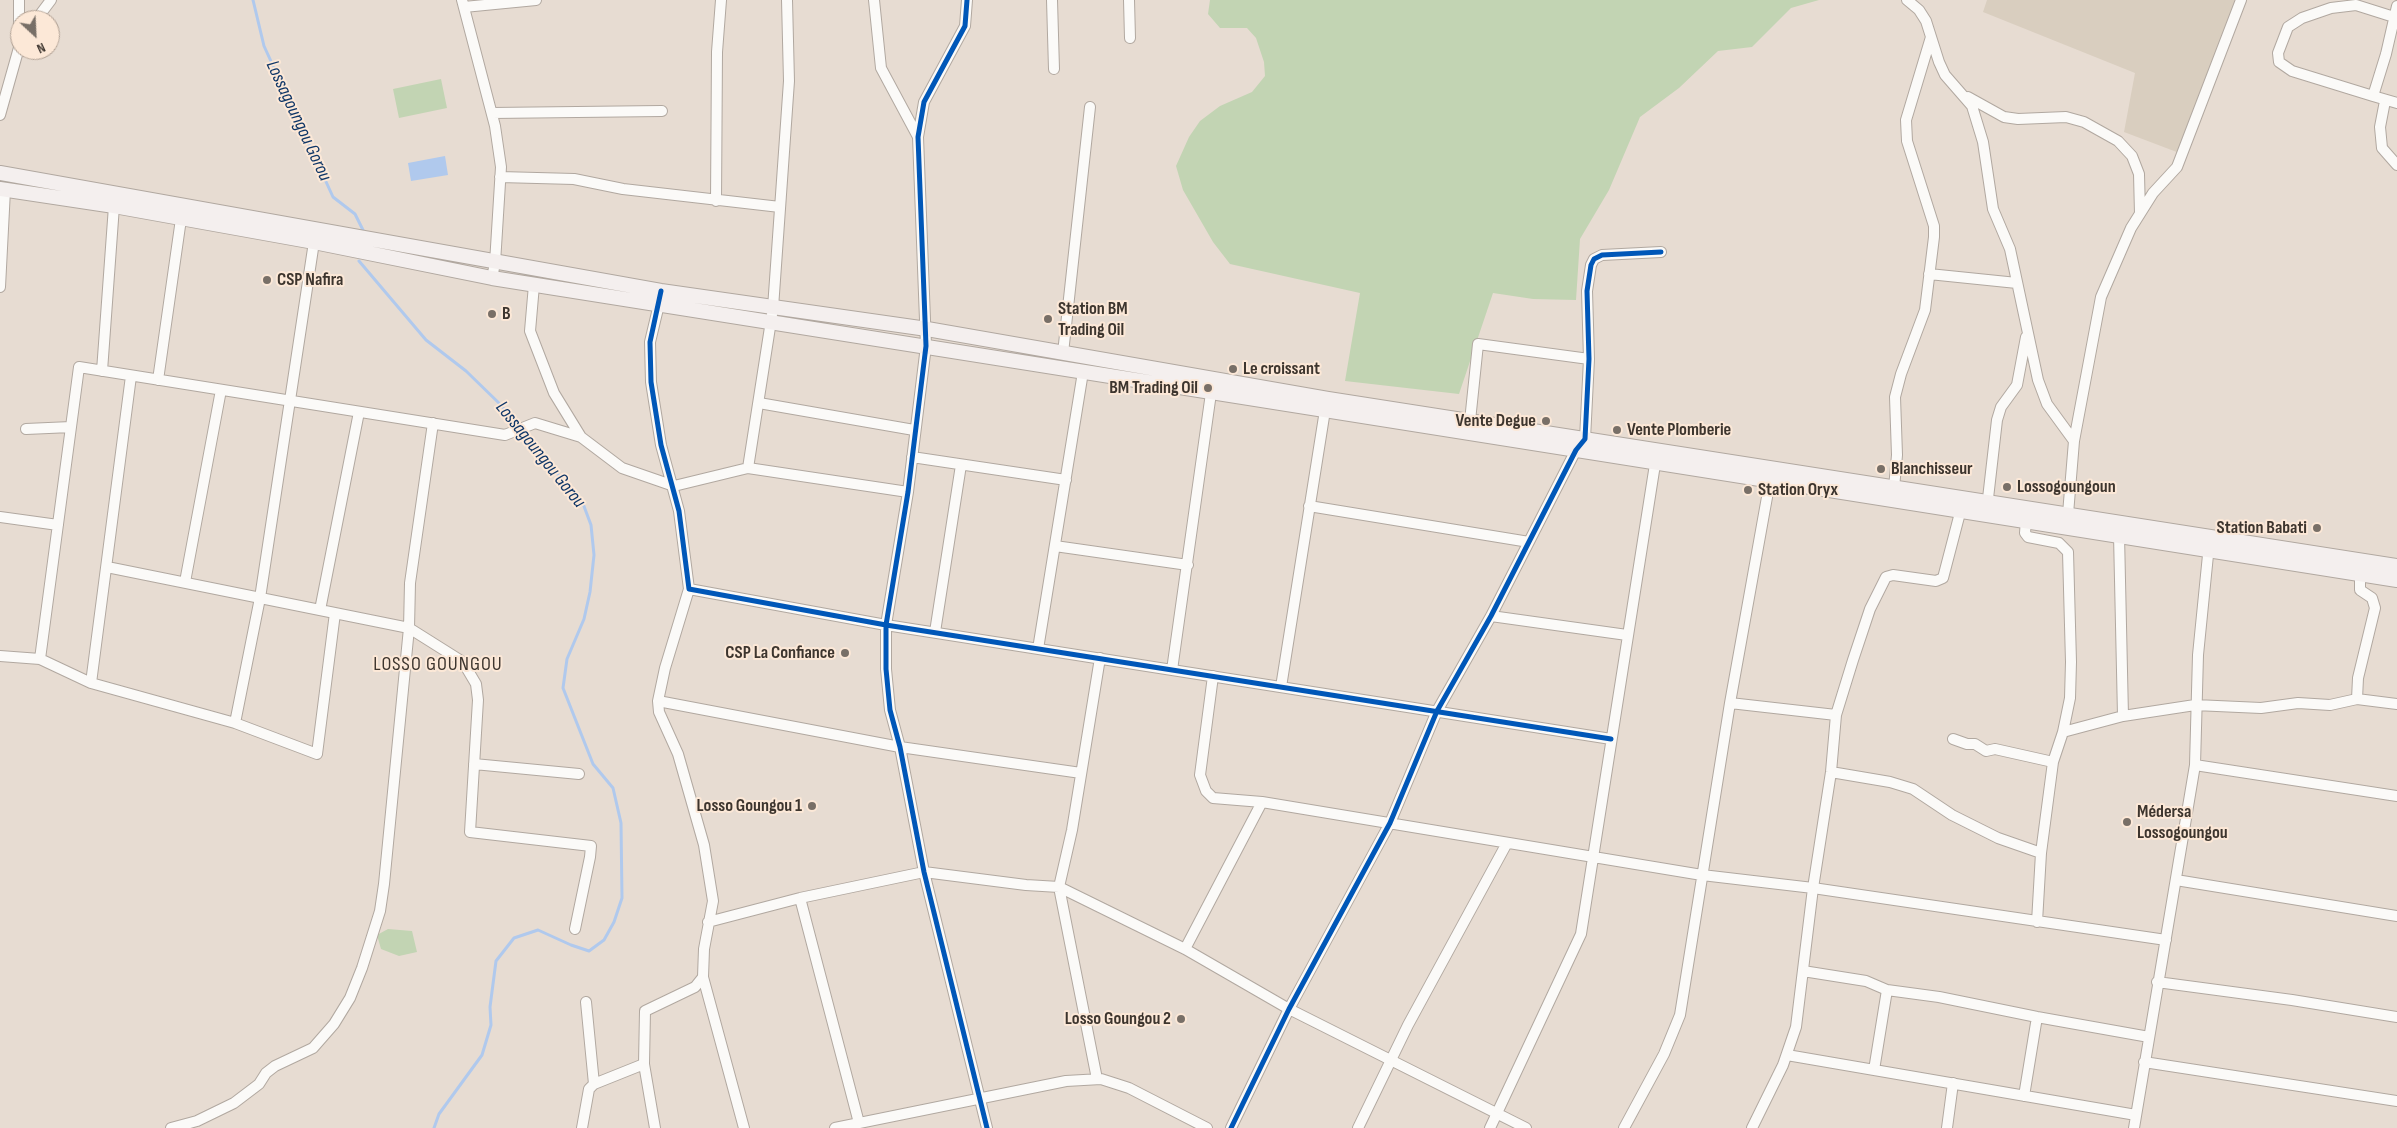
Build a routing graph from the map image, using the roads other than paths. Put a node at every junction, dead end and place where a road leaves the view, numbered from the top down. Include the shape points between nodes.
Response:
1 (536, 0) edge
2 (721, 0) edge
3 (787, 0) edge
4 (874, 0) edge
5 (967, 0) edge
6 (1052, 0) edge
7 (1129, 0) edge
8 (1907, 0) edge
9 (2241, 0) edge
10 (463, 3) edge
11 (2396, 11) edge
12 (1931, 37) junction
13 (1130, 38) dead end
14 (16, 60) edge
15 (1054, 69) dead end
16 (1963, 94) junction
17 (2373, 96) junction
18 (2385, 101) junction
19 (2397, 103) edge
20 (1090, 107) dead end
21 (662, 111) dead end
22 (492, 113) junction
23 (0, 115) edge
24 (918, 137) junction
25 (2397, 165) edge
26 (0, 173) edge
27 (500, 177) junction
28 (3, 190) edge
29 (716, 201) junction
30 (114, 206) junction
31 (780, 206) junction
32 (2140, 214) junction
33 (181, 219) junction
34 (314, 242) junction
35 (1661, 252) dead end
36 (495, 263) junction
37 (1928, 274) junction
38 (492, 278) junction
39 (2017, 283) junction
40 (534, 285) junction
41 (0, 287) edge
42 (660, 298) junction
43 (772, 315) junction
44 (927, 329) junction
45 (2027, 331) junction
46 (926, 346) junction
47 (1064, 353) junction
48 (1588, 359) junction
49 (102, 371) junction
50 (1083, 372) junction
51 (131, 376) junction
52 (158, 380) junction
53 (1212, 385) junction
54 (221, 390) junction
55 (290, 401) junction
56 (758, 403) junction
57 (1325, 404) junction
58 (359, 412) junction
59 (1470, 421) junction
60 (433, 423) junction
61 (71, 427) junction
62 (26, 429) dead end
63 (914, 430) junction
64 (581, 437) junction
65 (2074, 442) junction
66 (1580, 445) junction
67 (1657, 456) junction
68 (912, 457) junction
69 (961, 465) junction
70 (748, 468) junction
71 (1771, 474) junction
72 (1066, 480) junction
73 (674, 486) junction
74 (1894, 488) junction
75 (908, 492) junction
76 (1308, 506) junction
77 (1987, 508) junction
78 (1961, 509) junction
79 (2068, 514) junction
80 (0, 517) edge
81 (2026, 520) junction
82 (58, 525) junction
83 (2122, 530) junction
84 (1529, 542) junction
85 (2210, 543) junction
86 (1055, 546) junction
87 (1188, 565) junction
88 (2397, 566) edge
89 (107, 567) junction
90 (2360, 574) junction
91 (2397, 580) edge
92 (185, 582) junction
93 (689, 590) junction
94 (260, 598) junction
95 (320, 610) junction
96 (335, 613) junction
97 (1491, 616) junction
98 (886, 625) junction
99 (409, 628) junction
100 (935, 632) junction
101 (1627, 635) junction
102 (1038, 649) junction
103 (0, 656) edge
104 (1100, 658) junction
105 (40, 659) junction
106 (1172, 670) junction
107 (1213, 676) junction
108 (91, 683) junction
109 (1281, 687) junction
110 (2357, 699) junction
111 (658, 701) junction
112 (1730, 703) junction
113 (2397, 704) edge
114 (2195, 705) junction
115 (1437, 711) junction
116 (1836, 715) junction
117 (2123, 716) junction
118 (235, 723) junction
119 (2063, 732) junction
120 (1611, 739) junction
121 (1953, 739) dead end
122 (900, 747) junction
123 (2053, 762) junction
124 (474, 764) junction
125 (2195, 765) junction
126 (1081, 772) junction
127 (1830, 772) junction
128 (579, 774) dead end
129 (2397, 796) edge
130 (1262, 802) junction
131 (1390, 823) junction
132 (1506, 843) junction
133 (2040, 853) junction
134 (1592, 856) junction
135 (924, 872) junction
136 (1702, 875) junction
137 (2176, 880) junction
138 (1059, 887) junction
139 (1813, 888) junction
140 (800, 898) junction
141 (2397, 916) edge
142 (708, 922) junction
143 (2037, 922) junction
144 (575, 928) dead end
145 (2166, 940) junction
146 (1185, 948) junction
147 (1803, 971) junction
148 (703, 977) junction
149 (2157, 982) junction
150 (1887, 990) junction
151 (586, 1002) dead end
152 (1289, 1009) junction
153 (2397, 1017) edge
154 (2037, 1018) junction
155 (2148, 1037) junction
156 (1787, 1055) junction
157 (1392, 1059) junction
158 (2144, 1062) junction
159 (644, 1064) junction
160 (1874, 1070) junction
161 (1097, 1079) junction
162 (594, 1084) junction
163 (1953, 1084) junction
164 (2024, 1096) junction
165 (980, 1097) junction
166 (2397, 1101) edge
167 (1498, 1113) junction
168 (2136, 1115) junction
169 (859, 1123) junction
170 (171, 1128) edge
171 (582, 1128) edge
172 (655, 1128) edge
173 (744, 1128) edge
174 (835, 1128) edge
175 (987, 1128) edge
176 (1207, 1128) edge
177 (1231, 1128) edge
178 (1358, 1128) edge
179 (1490, 1128) edge
180 (1526, 1128) edge
181 (1624, 1128) edge
182 (1752, 1128) edge
183 (1947, 1128) edge
184 (2134, 1128) edge

1 - 10 street
2 - 29 street via 717,52
3 - 31 street via 789,81
4 - 24 street via 881,68
5 - 24 street via 965,26 924,102
6 - 15 street
7 - 13 street
8 - 12 street via 1919,10
9 - 32 street via 2180,160
10 - 22 street
11 - 17 street
11 - 17 street via 2356,5 2331,8 2302,18 2288,28 2278,53 2279,62 2292,70
12 - 16 street via 1945,75
12 - 37 street via 1906,120 1906,141 1934,226
14 - 23 street
16 - 32 street via 2004,117 2066,118 2084,122 2118,141 2132,156 2139,174
16 - 39 street via 1978,122 1993,209 2010,249
17 - 18 street
18 - 19 street
18 - 25 street via 2380,127 2382,148
20 - 47 street
21 - 22 street
22 - 27 street
24 - 44 street
26 - 36 main road
27 - 29 street via 574,180
27 - 36 street
28 - 30 main road
28 - 41 street
29 - 31 street
30 - 33 main road
30 - 49 street
31 - 43 street
32 - 65 street via 2101,297
33 - 34 main road
33 - 52 street
34 - 38 main road
34 - 55 street
35 - 48 street via 1602,255 1594,259 1588,272
36 - 38 street
36 - 42 main road
37 - 39 street
37 - 74 street via 1925,310 1895,397 1897,455
38 - 40 main road
39 - 45 street
40 - 42 main road
40 - 64 street via 530,331 554,393
42 - 43 main road
42 - 73 street via 650,342 651,382 661,445
43 - 44 main road
43 - 46 main road
43 - 56 street
44 - 46 street
44 - 47 main road
45 - 65 street via 2038,380 2048,404
45 - 77 street via 2017,386 2001,407 1997,420
46 - 50 main road
46 - 63 street
47 - 53 main road
48 - 59 street via 1478,344
48 - 66 street
49 - 51 street
49 - 61 street via 79,367
50 - 53 main road
50 - 72 street
51 - 52 street
51 - 89 street
52 - 54 street
53 - 57 main road
53 - 87 street
54 - 55 street
54 - 92 street
55 - 58 street
55 - 94 street
56 - 63 street
56 - 70 street
57 - 59 main road
57 - 66 main road
57 - 76 street
58 - 60 street
58 - 95 street
59 - 66 main road
60 - 64 street via 505,435 535,423
60 - 99 street via 410,583
61 - 62 street
61 - 82 street
63 - 68 street
64 - 73 street via 622,468
65 - 79 street
66 - 67 main road
66 - 84 street
67 - 71 main road
67 - 101 street
68 - 69 street
68 - 75 street
69 - 72 street
69 - 100 street
70 - 73 street
70 - 75 street
71 - 74 main road
71 - 78 main road
71 - 112 street
72 - 86 street
73 - 93 street
74 - 77 main road
75 - 98 street
76 - 84 street
76 - 109 street
77 - 78 main road
77 - 79 main road
77 - 81 main road
78 - 116 street via 1942,580 1893,575 1883,580 1867,617
79 - 83 main road
80 - 82 street
81 - 83 main road
81 - 119 street via 2025,533 2028,537 2059,544 2068,552 2071,662 2070,698
82 - 105 street
83 - 85 main road
83 - 117 street
84 - 97 street
85 - 88 main road
85 - 90 main road
85 - 114 street
86 - 87 street
86 - 102 street
87 - 106 street
89 - 92 street
89 - 108 street
90 - 91 main road
90 - 110 street via 2360,590 2372,598 2374,613 2358,678
92 - 94 street
93 - 98 street
93 - 111 street
94 - 95 street
94 - 118 street
95 - 96 street
96 - 99 street
96 - 118 street via 317,754
97 - 101 street
97 - 115 street
98 - 100 street
98 - 122 street via 890,710
99 - 124 street via 463,662 470,670 478,700
99 - 170 street via 390,842 380,911 350,998 334,1024 313,1048 275,1066 234,1104 197,1121
100 - 102 street
101 - 120 street
102 - 104 street
103 - 105 street
104 - 106 street
104 - 126 street
105 - 108 street
106 - 107 street
107 - 109 street
107 - 130 street via 1200,771 1202,783 1213,798
108 - 118 street
109 - 115 street
110 - 113 street
110 - 114 street via 2330,705 2298,703 2261,708
111 - 122 street
111 - 142 street via 659,712 678,754 704,845 712,901
112 - 116 street
112 - 136 street
114 - 117 street
114 - 125 street
115 - 120 street
115 - 131 street
116 - 127 street
117 - 119 street
119 - 123 street
120 - 134 street
121 - 123 street via 1979,745 1986,751 1995,749
122 - 126 street
122 - 135 street
123 - 133 street
124 - 128 street
124 - 144 street via 470,832 591,846
125 - 129 street
125 - 137 street
126 - 138 street
127 - 133 street via 1913,789 1952,816
127 - 139 street
130 - 131 street
130 - 146 street
131 - 132 street
131 - 152 street
132 - 134 street
132 - 157 street
133 - 143 street
134 - 136 street
134 - 167 street via 1581,934
135 - 138 street
135 - 140 street
135 - 165 street
136 - 139 street
136 - 181 street via 1680,1015
137 - 141 street
137 - 145 street
138 - 146 street
138 - 161 street
139 - 143 street
139 - 147 street
140 - 142 street
140 - 169 street
142 - 148 street
143 - 145 street
145 - 149 street
146 - 152 street
147 - 150 street via 1866,981
147 - 156 street via 1796,1027
148 - 159 street via 695,988 645,1011
148 - 173 street
149 - 153 street
149 - 155 street
150 - 154 street
150 - 160 street
151 - 162 street
152 - 157 street
152 - 177 street
154 - 155 street
154 - 164 street
155 - 158 street
156 - 160 street
156 - 182 street
157 - 167 street
157 - 178 street
158 - 166 street
158 - 168 street
159 - 162 street
159 - 172 street
160 - 163 street
161 - 165 street via 1066,1080
161 - 176 street via 1129,1088
162 - 171 street via 589,1089
163 - 164 street
163 - 183 street
164 - 168 street
165 - 169 street
165 - 175 street
167 - 179 street
167 - 180 street
168 - 184 street
169 - 174 street

